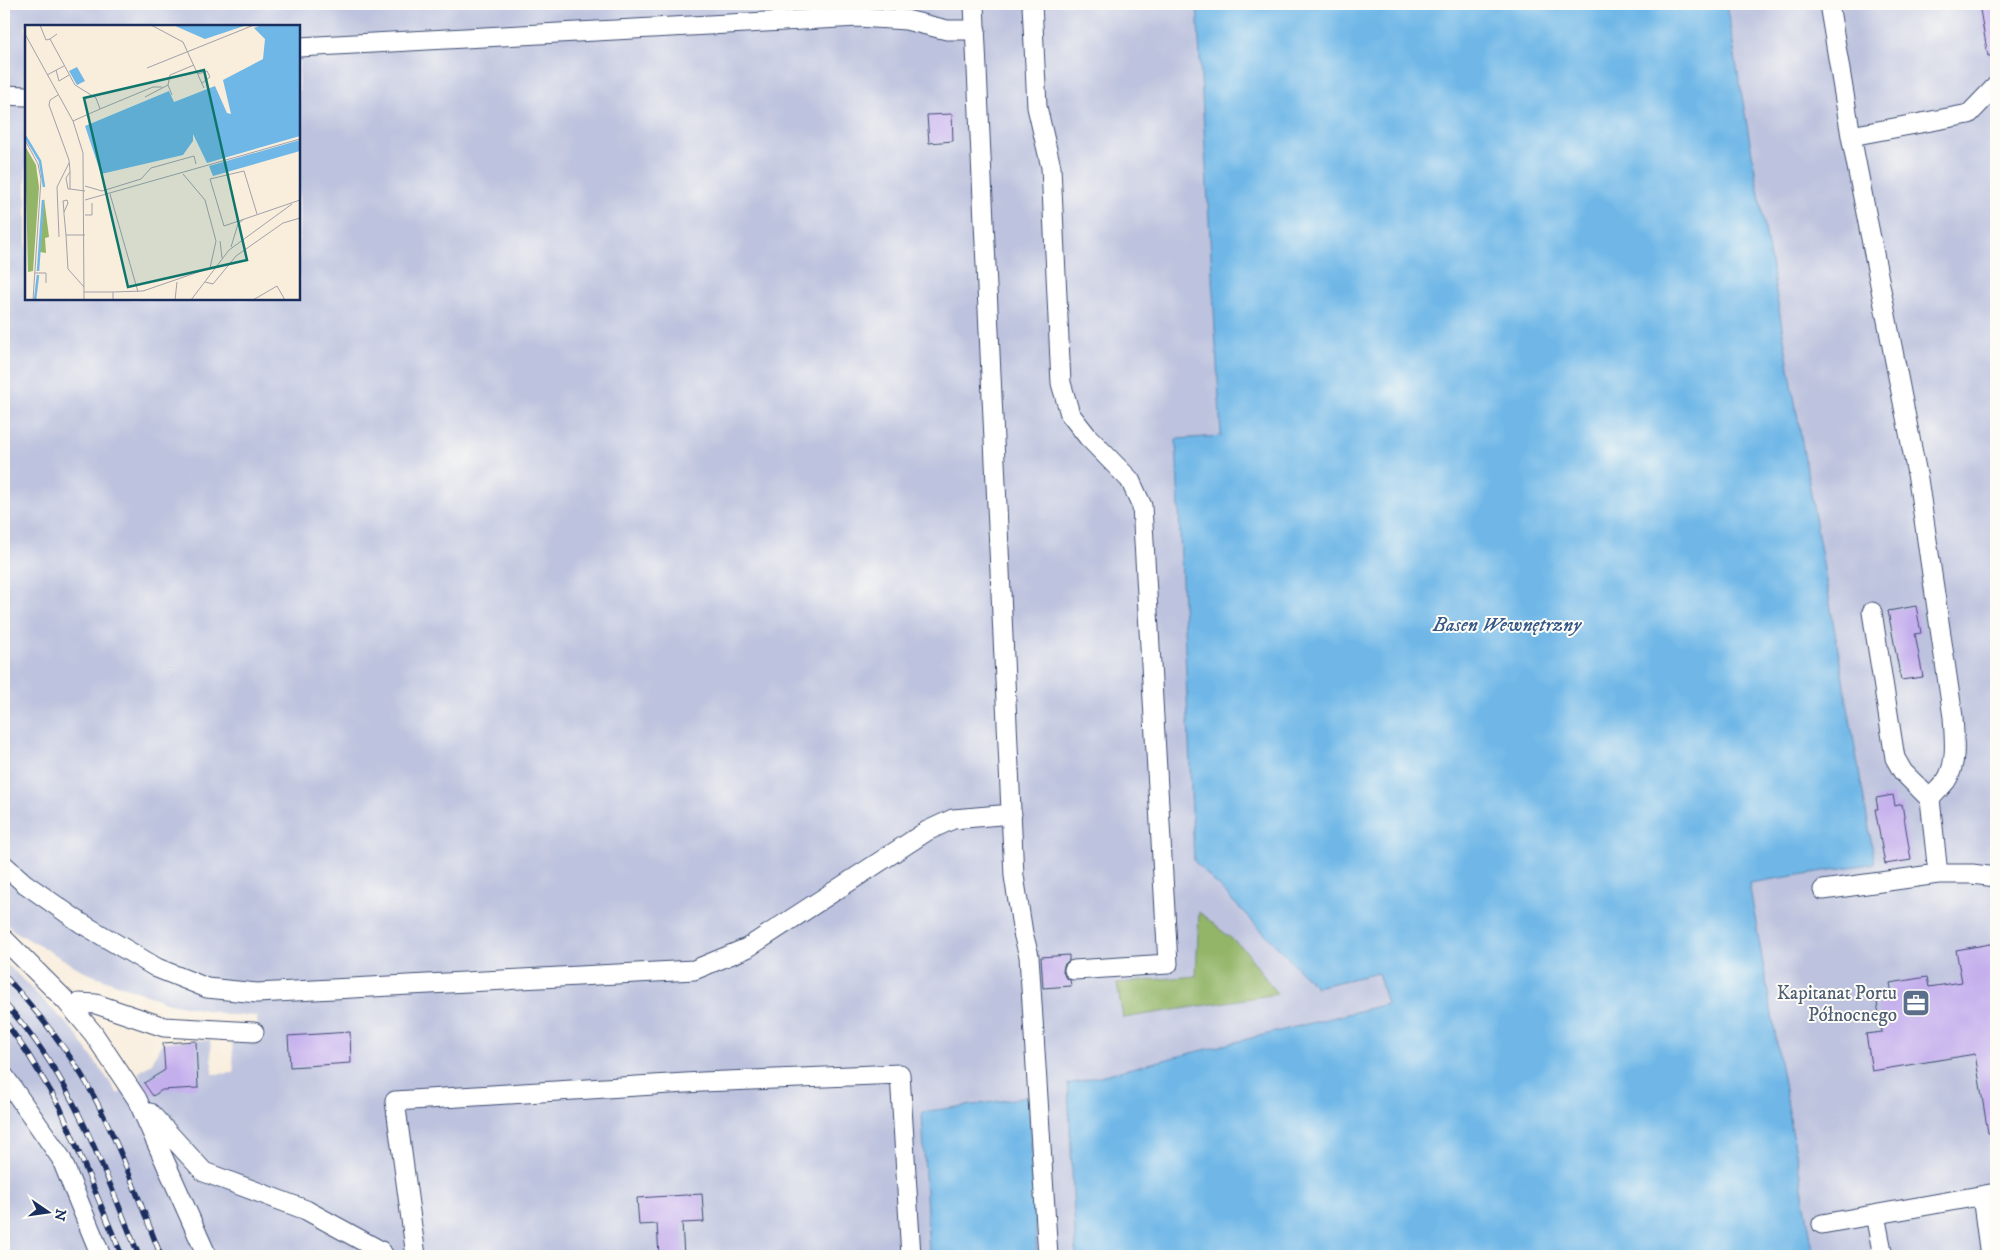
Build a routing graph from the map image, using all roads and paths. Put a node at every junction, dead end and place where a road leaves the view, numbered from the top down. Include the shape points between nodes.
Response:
1 (974, 4) edge
2 (1032, 4) edge
3 (1828, 4) edge
4 (976, 30) junction
5 (300, 47) edge
6 (1996, 86) edge
7 (4, 95) edge
8 (25, 96) edge
9 (1851, 136) junction
10 (1872, 612) dead end
11 (1930, 799) junction
12 (1012, 814) junction
13 (4, 865) edge
14 (1938, 874) junction
15 (1996, 877) edge
16 (1823, 890) dead end
17 (4, 939) edge
18 (1074, 970) dead end
19 (72, 1008) junction
20 (254, 1032) dead end
21 (4, 1076) edge
22 (133, 1093) junction
23 (1989, 1194) edge
24 (1875, 1214) junction
25 (1822, 1224) dead end
26 (101, 1256) edge
27 (207, 1256) edge
28 (384, 1256) edge
29 (416, 1256) edge
30 (911, 1256) edge
31 (1048, 1256) edge
32 (1883, 1256) edge
33 (1990, 1256) edge

1 - 4 street
2 - 18 street via 1037,107 1051,167 1061,383 1070,414 1130,480 1142,506 1168,964
3 - 9 street
4 - 5 street via 947,30 906,20 858,17
4 - 12 street
6 - 9 street via 1969,114
7 - 8 street
9 - 11 street via 1918,479 1953,717 1951,770
10 - 11 street via 1894,758
11 - 14 street
12 - 13 street via 952,819 927,831 747,948 694,970 257,993 206,988 158,968 81,922
12 - 31 street via 1014,876 1023,934 1030,956
14 - 15 street
14 - 16 street
17 - 19 street
19 - 20 street via 79,1003 96,1004 164,1027
19 - 22 street
21 - 26 street via 61,1158
22 - 27 street
22 - 28 street via 204,1172 306,1210 382,1251
23 - 24 street
23 - 33 street
24 - 25 street
24 - 32 street
29 - 30 street via 395,1101 702,1082 900,1074

